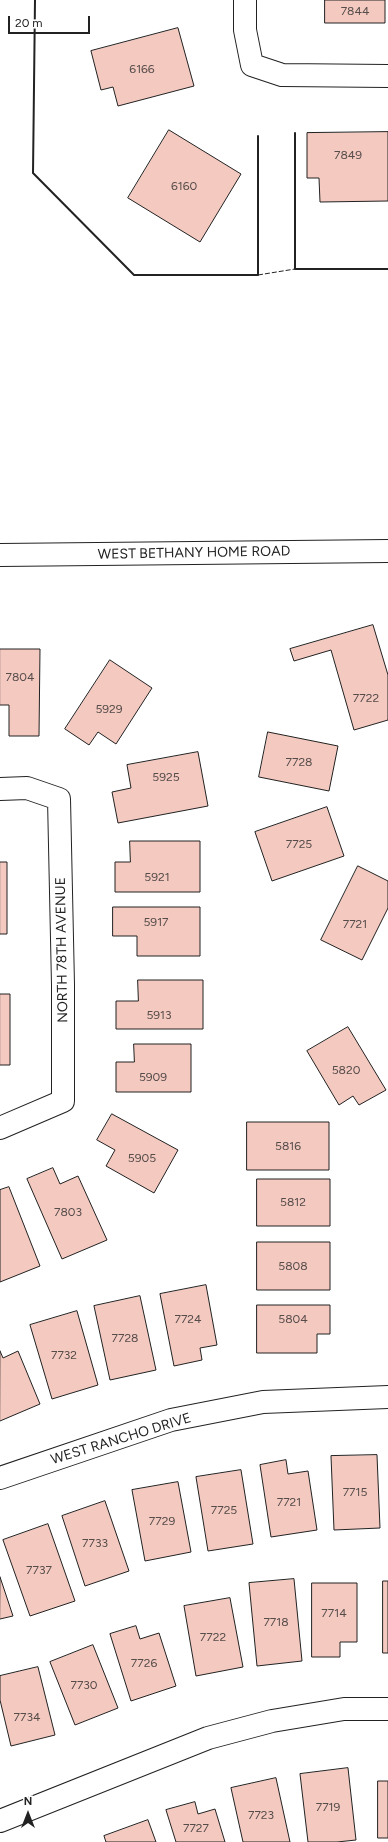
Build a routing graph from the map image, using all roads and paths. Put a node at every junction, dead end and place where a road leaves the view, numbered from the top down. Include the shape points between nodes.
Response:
1 (245, 0) edge
2 (388, 76) edge
3 (388, 551) edge
4 (0, 555) edge
5 (0, 789) edge
6 (0, 1128) edge
7 (388, 1398) edge
8 (0, 1478) edge
9 (388, 1709) edge
10 (0, 1821) edge

1 - 2 street via 245,30 252,65 282,75
3 - 4 street, WEST BETHANY HOME ROAD
5 - 6 street, NORTH 78TH AVENUE via 27,788 59,799 63,985 63,1101
7 - 8 street, WEST RANCHO DRIVE via 264,1402 171,1420
9 - 10 street via 344,1709 272,1721 208,1738

